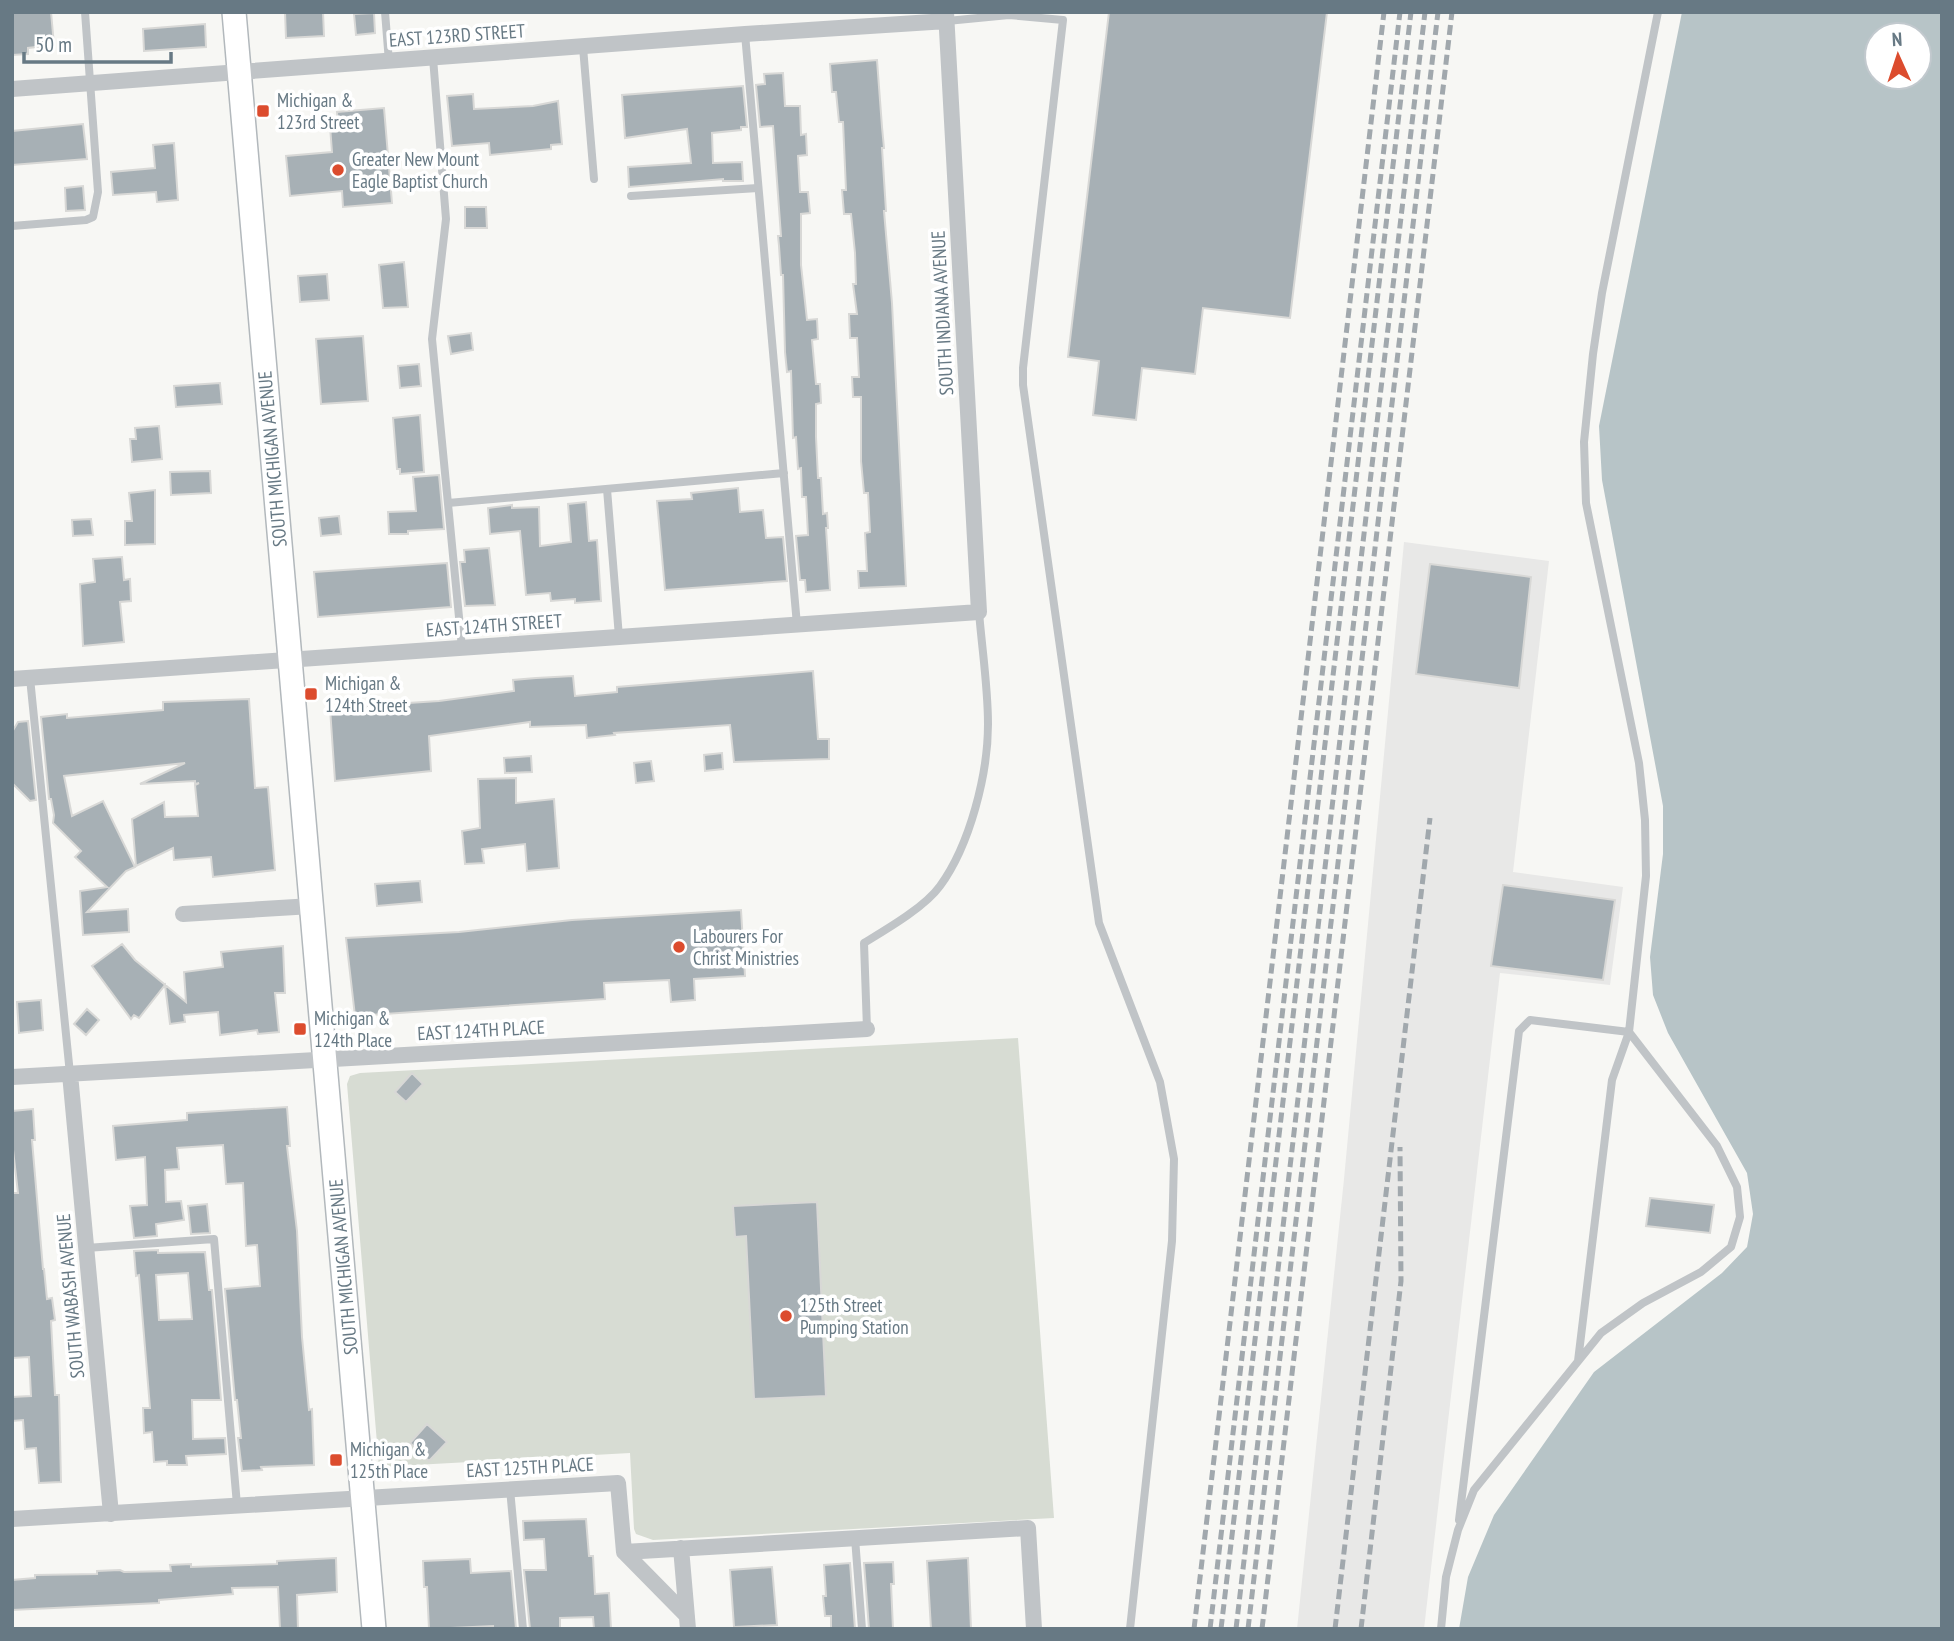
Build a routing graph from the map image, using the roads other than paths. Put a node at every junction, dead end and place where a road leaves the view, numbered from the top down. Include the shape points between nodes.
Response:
1 (95, 12) edge
2 (234, 12) edge
3 (384, 12) edge
4 (1658, 12) edge
5 (85, 13) edge
6 (946, 17) edge
7 (745, 34) junction
8 (583, 47) junction
9 (433, 58) junction
10 (389, 62) junction
11 (238, 74) junction
12 (90, 84) junction
13 (12, 89) edge
14 (594, 179) dead end
15 (758, 188) junction
16 (631, 196) dead end
17 (12, 226) edge
18 (784, 473) junction
19 (607, 489) junction
20 (448, 503) junction
21 (979, 612) junction
22 (797, 625) junction
23 (619, 637) junction
24 (461, 648) junction
25 (290, 660) junction
26 (30, 678) junction
27 (12, 680) edge
28 (312, 906) junction
29 (183, 914) dead end
30 (867, 1029) joint
31 (1629, 1032) junction
32 (326, 1059) junction
33 (70, 1074) junction
34 (12, 1077) edge
35 (86, 1248) junction
36 (1578, 1361) junction
37 (510, 1489) junction
38 (363, 1497) junction
39 (237, 1505) junction
40 (111, 1514) junction
41 (12, 1519) edge
42 (1458, 1530) junction
43 (855, 1538) junction
44 (681, 1548) junction
45 (624, 1552) junction
46 (687, 1623) edge
47 (374, 1629) edge
48 (523, 1629) edge
49 (862, 1629) edge
50 (1034, 1629) edge
51 (1130, 1629) edge
52 (1441, 1629) edge

1 - 5 lane
2 - 11 main road, SOUTH MICHIGAN AVENUE
3 - 10 lane
4 - 31 lane via 1602,293 1584,442 1586,503 1639,763 1645,820 1646,876
5 - 12 lane
6 - 7 street, EAST 123RD STREET
6 - 21 street, SOUTH INDIANA AVENUE
6 - 51 lane via 1009,15 1063,20 1023,385 1100,923 1160,1082 1174,1159 1172,1241
7 - 8 street, EAST 123RD STREET
7 - 15 lane
8 - 9 street, EAST 123RD STREET
8 - 14 lane
9 - 10 street, EAST 123RD STREET
9 - 20 lane via 446,219 432,339
10 - 11 street, EAST 123RD STREET
11 - 12 street, EAST 123RD STREET
11 - 25 main road, SOUTH MICHIGAN AVENUE
12 - 13 street, EAST 123RD STREET
12 - 17 lane via 98,192 93,217
15 - 16 lane
15 - 18 lane
18 - 19 lane
18 - 22 lane
19 - 20 lane
19 - 23 lane
20 - 24 lane
21 - 22 street, EAST 124TH STREET
21 - 30 lane via 988,724 980,791 958,854 939,887 902,919 864,943
22 - 23 street, EAST 124TH STREET
23 - 24 street, EAST 124TH STREET
24 - 25 street, EAST 124TH STREET
25 - 26 street, EAST 124TH STREET
25 - 28 main road, SOUTH MICHIGAN AVENUE
26 - 27 street, EAST 124TH STREET
26 - 33 lane
28 - 29 street
28 - 32 main road, SOUTH MICHIGAN AVENUE
30 - 32 street, EAST 124TH PLACE
31 - 36 lane via 1612,1080
31 - 36 lane via 1717,1146 1737,1187 1740,1217 1731,1247 1701,1272 1643,1303 1601,1333
31 - 42 lane via 1530,1020 1519,1031
32 - 33 street, EAST 124TH PLACE
32 - 38 main road, SOUTH MICHIGAN AVENUE
33 - 34 street, EAST 124TH PLACE
33 - 35 street, SOUTH WABASH AVENUE
35 - 39 lane via 214,1239
35 - 40 street, SOUTH WABASH AVENUE
36 - 42 lane via 1474,1490
37 - 38 street, EAST 125TH PLACE
37 - 45 street, EAST 125TH PLACE via 618,1483
37 - 48 lane
38 - 39 street, EAST 125TH PLACE
38 - 47 main road, SOUTH MICHIGAN AVENUE
39 - 40 street, EAST 125TH PLACE
40 - 41 street, EAST 125TH PLACE
42 - 52 lane via 1446,1577
43 - 44 street
43 - 49 lane
43 - 50 street via 1028,1528
44 - 45 street
44 - 46 street
45 - 46 street

